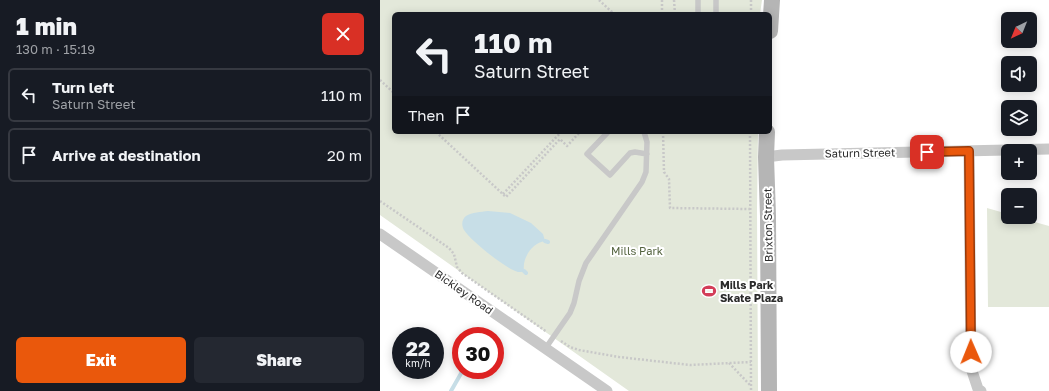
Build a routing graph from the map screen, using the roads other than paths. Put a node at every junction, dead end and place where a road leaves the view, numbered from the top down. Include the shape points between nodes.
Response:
1 (698, 0) edge
2 (716, 0) edge
3 (773, 1) edge
4 (698, 12) edge
5 (716, 12) edge
6 (772, 12) edge
7 (606, 134) edge
8 (645, 134) edge
9 (766, 134) edge
10 (1049, 149) edge
11 (969, 151) junction
12 (647, 154) junction
13 (766, 157) junction
14 (380, 234) edge
15 (545, 349) junction
16 (607, 391) edge
17 (769, 391) edge
18 (981, 391) edge

1 - 4 lane
2 - 5 lane
3 - 6 main road
7 - 12 lane via 588,154 610,174 630,153
8 - 12 lane
9 - 13 main road, Brixton Street
10 - 11 street, Saturn Street
11 - 13 street, Saturn Street
11 - 18 street via 971,368
12 - 15 lane via 646,172 642,182 586,263 570,313
13 - 17 main road, Brixton Street
14 - 15 street, Bickley Road
15 - 16 street, Bickley Road

